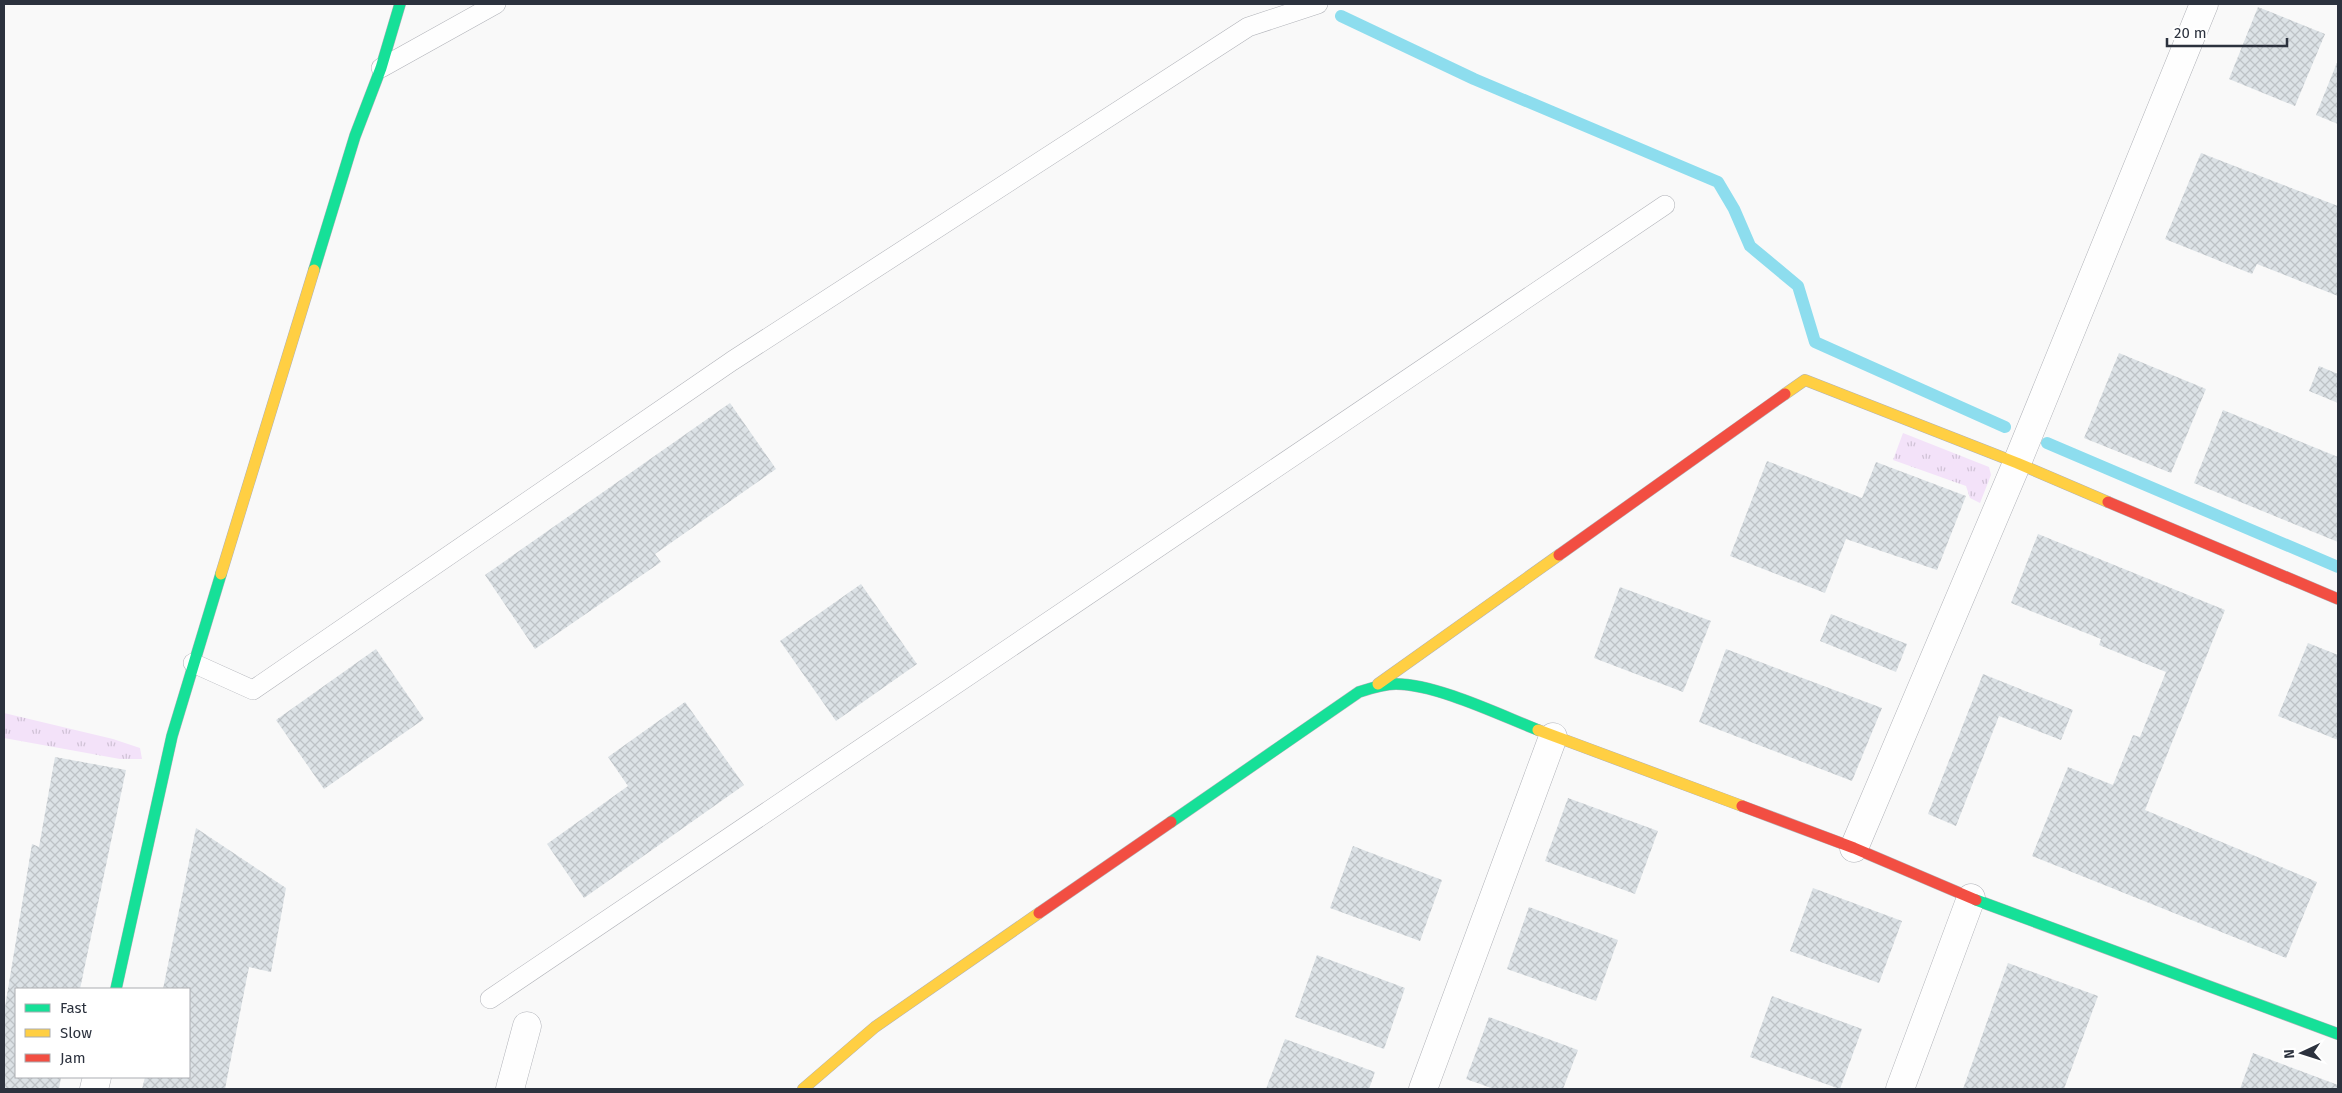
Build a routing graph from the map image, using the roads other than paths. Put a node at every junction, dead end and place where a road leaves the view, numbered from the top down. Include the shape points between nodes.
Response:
1 (400, 4) edge
2 (496, 4) edge
3 (1318, 4) edge
4 (2204, 4) edge
5 (381, 68) junction
6 (1665, 205) dead end
7 (2017, 463) junction
8 (2338, 599) edge
9 (193, 663) junction
10 (1378, 684) junction
11 (1553, 737) junction
12 (1854, 848) junction
13 (1971, 898) junction
14 (116, 988) edge
15 (490, 999) dead end
16 (527, 1026) dead end
17 (2338, 1034) edge
18 (510, 1089) edge
19 (803, 1089) edge
20 (1423, 1089) edge
21 (1900, 1089) edge

1 - 5 street
2 - 5 lane
3 - 9 lane via 1248,27 732,361 253,690
4 - 7 street
5 - 9 street via 355,136
6 - 15 lane
7 - 8 street
7 - 10 street via 1805,380
7 - 12 street
9 - 14 street via 165,762
10 - 11 street via 1407,684 1430,689
10 - 19 street via 1358,692 875,1027
11 - 12 street
11 - 20 street
12 - 13 street
13 - 17 street
13 - 21 street
16 - 18 street

